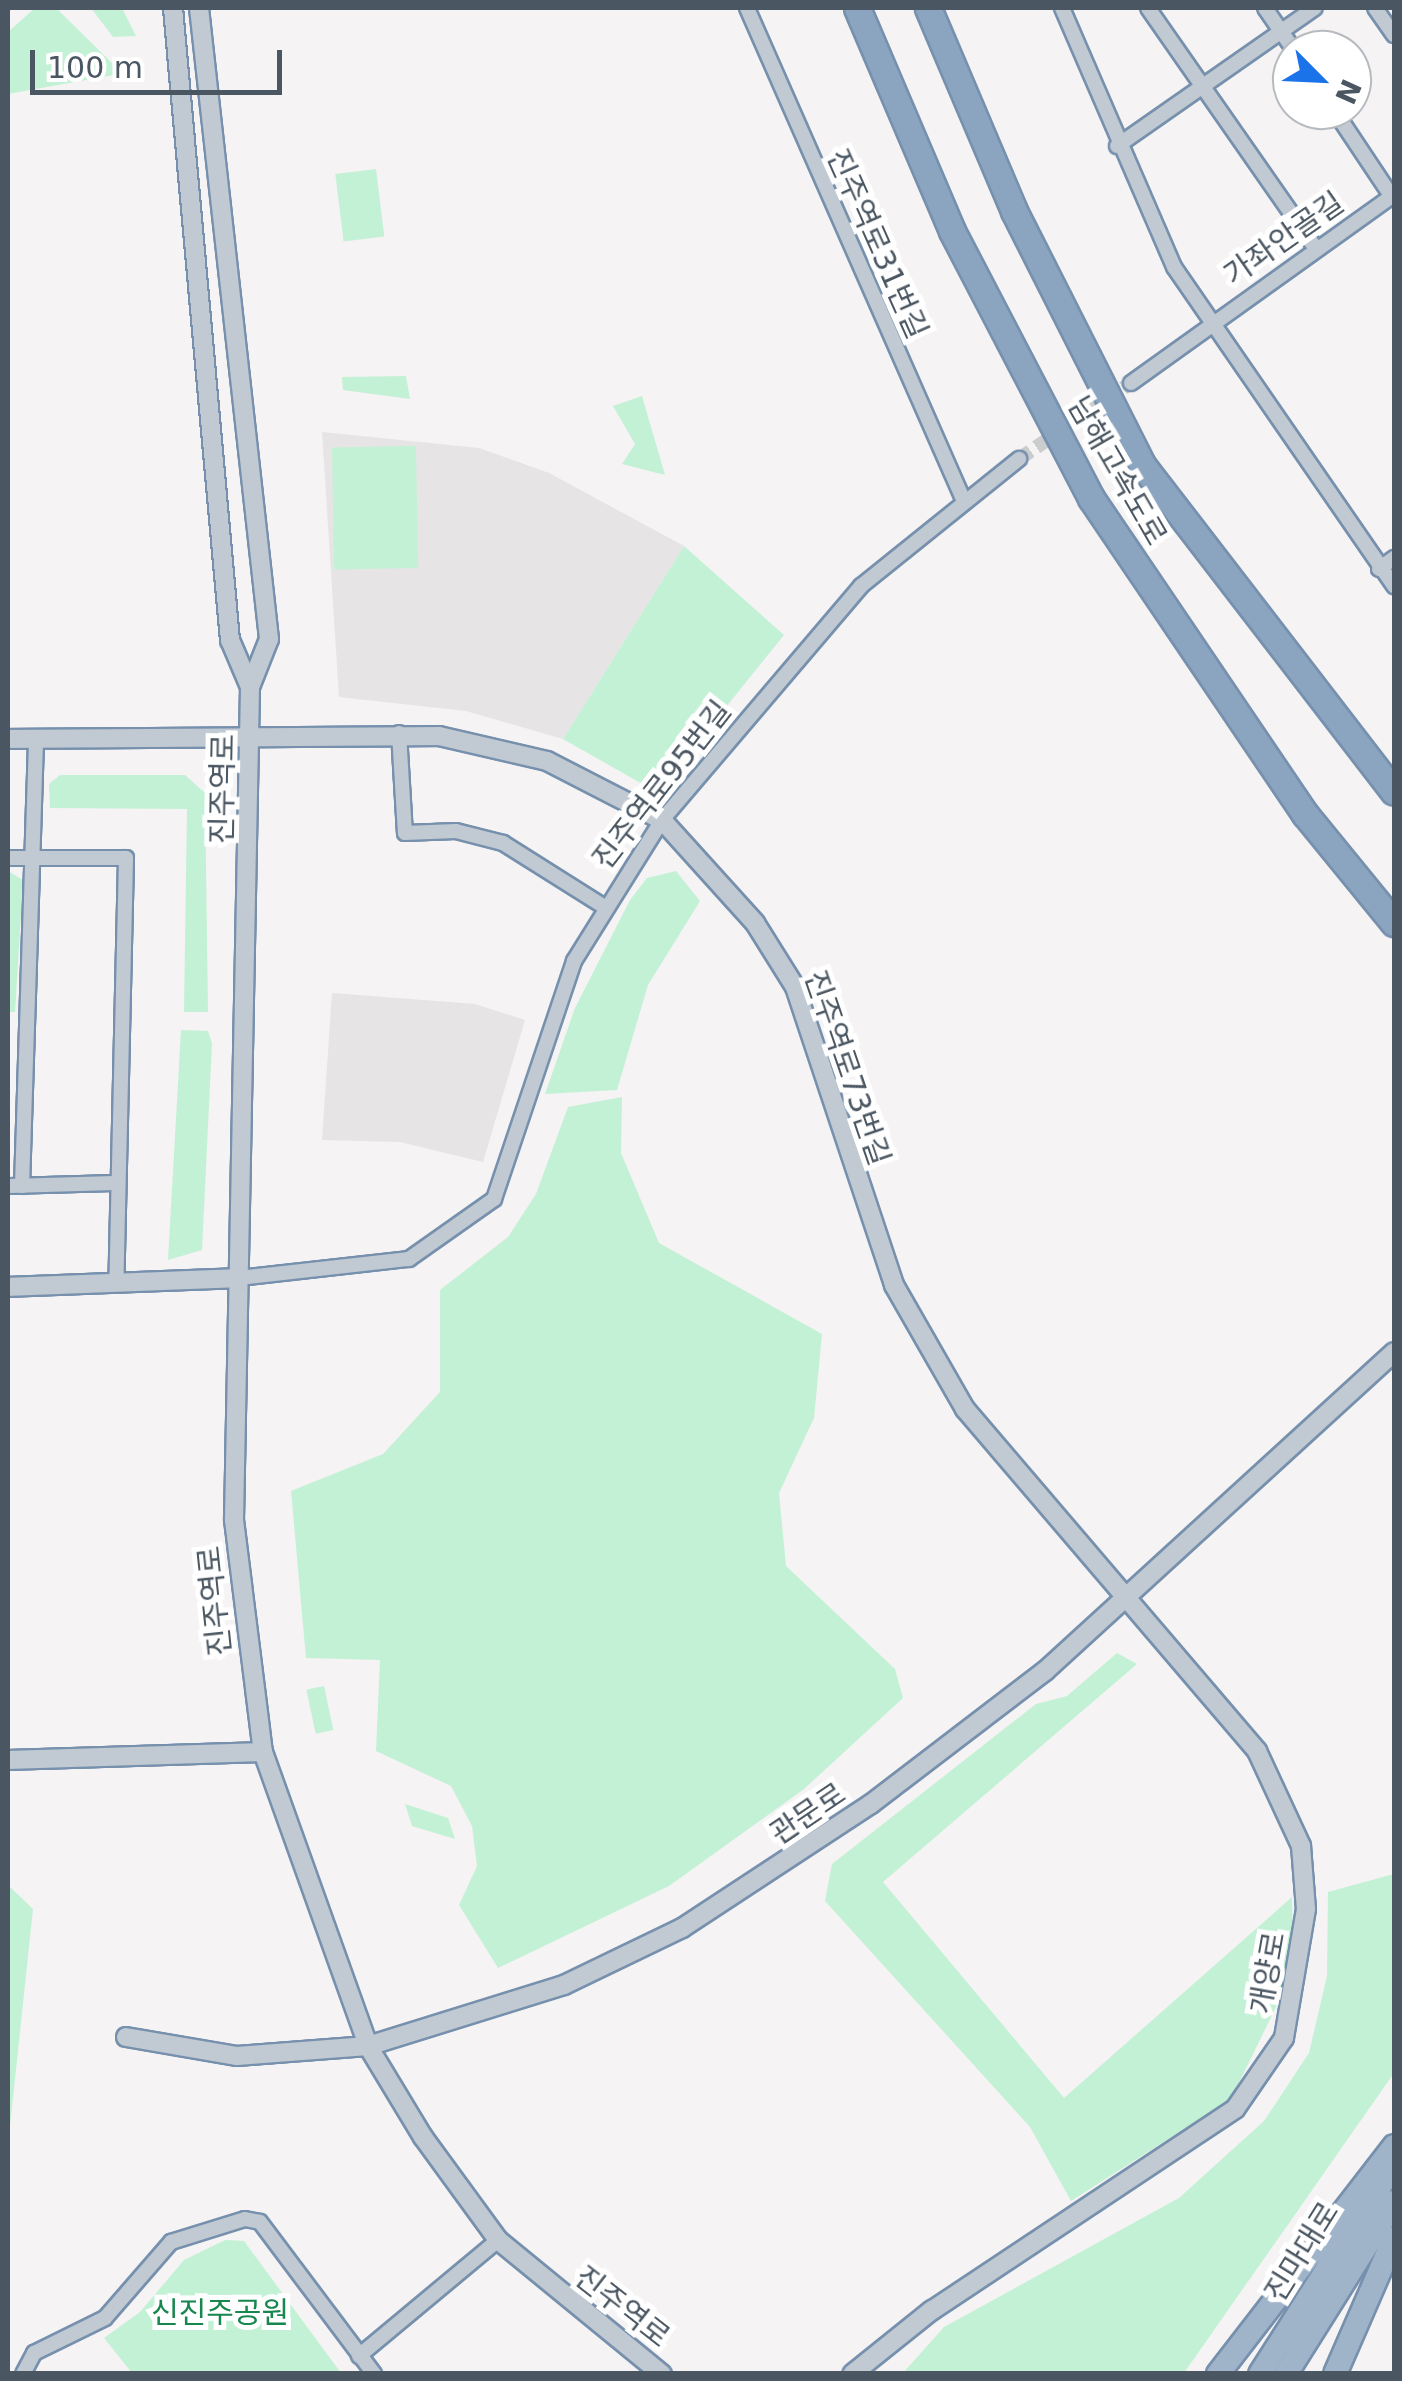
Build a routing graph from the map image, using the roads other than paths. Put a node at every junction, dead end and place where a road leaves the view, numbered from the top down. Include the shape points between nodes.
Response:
1 (173, 8) edge
2 (199, 8) edge
3 (747, 8) edge
4 (857, 8) edge
5 (928, 8) edge
6 (1062, 8) edge
7 (1148, 8) edge
8 (1265, 8) edge
9 (1316, 8) edge
10 (1375, 8) edge
11 (1281, 30) edge
12 (1283, 30) edge
13 (1394, 35) edge
14 (1272, 38) edge
15 (1202, 86) junction
16 (1348, 130) edge
17 (1118, 146) junction
18 (1393, 196) edge
19 (1316, 250) junction
20 (1214, 324) junction
21 (1130, 383) tunnel mouth
22 (1019, 459) tunnel mouth
23 (963, 500) junction
24 (1394, 558) edge
25 (1379, 570) junction
26 (1394, 586) edge
27 (250, 687) junction
28 (252, 733) junction
29 (399, 733) junction
30 (8, 738) edge
31 (36, 738) junction
32 (1394, 792) edge
33 (662, 820) junction
34 (8, 858) edge
35 (32, 858) junction
36 (603, 906) junction
37 (1394, 922) edge
38 (116, 1184) junction
39 (15, 1186) edge
40 (239, 1278) junction
41 (116, 1283) junction
42 (8, 1287) edge
43 (1394, 1352) edge
44 (1126, 1604) junction
45 (263, 1752) junction
46 (8, 1760) edge
47 (126, 2036) dead end
48 (368, 2046) junction
49 (1394, 2146) edge
50 (1394, 2163) edge
51 (1394, 2202) edge
52 (1394, 2238) edge
53 (498, 2240) junction
54 (359, 2356) junction
55 (23, 2374) edge
56 (374, 2374) edge
57 (662, 2374) edge
58 (852, 2374) edge
59 (1218, 2374) edge
60 (1260, 2374) edge
61 (1286, 2374) edge
62 (1335, 2374) edge

1 - 27 street, 진주역로 via 230,640
2 - 27 street, 진주역로 via 269,639
3 - 23 street, 진주역로31번길
4 - 37 highway, 남해고속도로 via 952,231 1091,498 1259,750
5 - 32 highway, 남해고속도로 via 1014,211 1143,466
6 - 17 street, 가좌안골길
7 - 15 street
8 - 11 street
9 - 12 street
10 - 13 street
14 - 15 street
15 - 17 street
15 - 19 street
16 - 18 street
17 - 20 street, 가좌안골길 via 1174,267
18 - 19 street, 가좌안골길
19 - 20 street, 가좌안골길
20 - 21 street
20 - 25 street
22 - 23 street, 진주역로95번길
23 - 33 street, 진주역로95번길 via 861,586
24 - 25 street
25 - 26 street
27 - 28 street, 진주역로
28 - 29 street, 진주역로73번길
28 - 31 street, 진주역로73번길
28 - 40 street, 진주역로
29 - 33 street, 진주역로73번길 via 486,742 547,761
29 - 36 street via 405,833 456,831 503,843
30 - 31 street, 진주역로73번길
31 - 35 street
33 - 36 street, 진주역로95번길
33 - 44 street, 진주역로73번길 via 755,923 795,987 894,1285 965,1409
34 - 35 street
35 - 38 street via 126,858
35 - 39 street
36 - 40 street, 진주역로95번길 via 541,1042 494,1199 410,1259
38 - 39 street
38 - 41 street
40 - 41 street
40 - 45 street, 진주역로 via 234,1520
41 - 42 street
43 - 44 street, 관문로
44 - 48 street, 관문로 via 872,1804 682,1928 548,1992
44 - 58 street, 개양로 via 1257,1750 1301,1846 1306,1910 1284,2038 1235,2109 932,2310
45 - 46 street
45 - 48 street, 진주역로
47 - 48 street, 관문로 via 237,2056
48 - 53 street, 진주역로
49 - 59 highway
50 - 60 highway, 진마대로
51 - 61 highway, 진마대로
52 - 62 highway
53 - 54 street
53 - 57 street, 진주역로
54 - 55 street via 260,2222 246,2219 195,2227 171,2242 105,2318 34,2353
54 - 56 street

